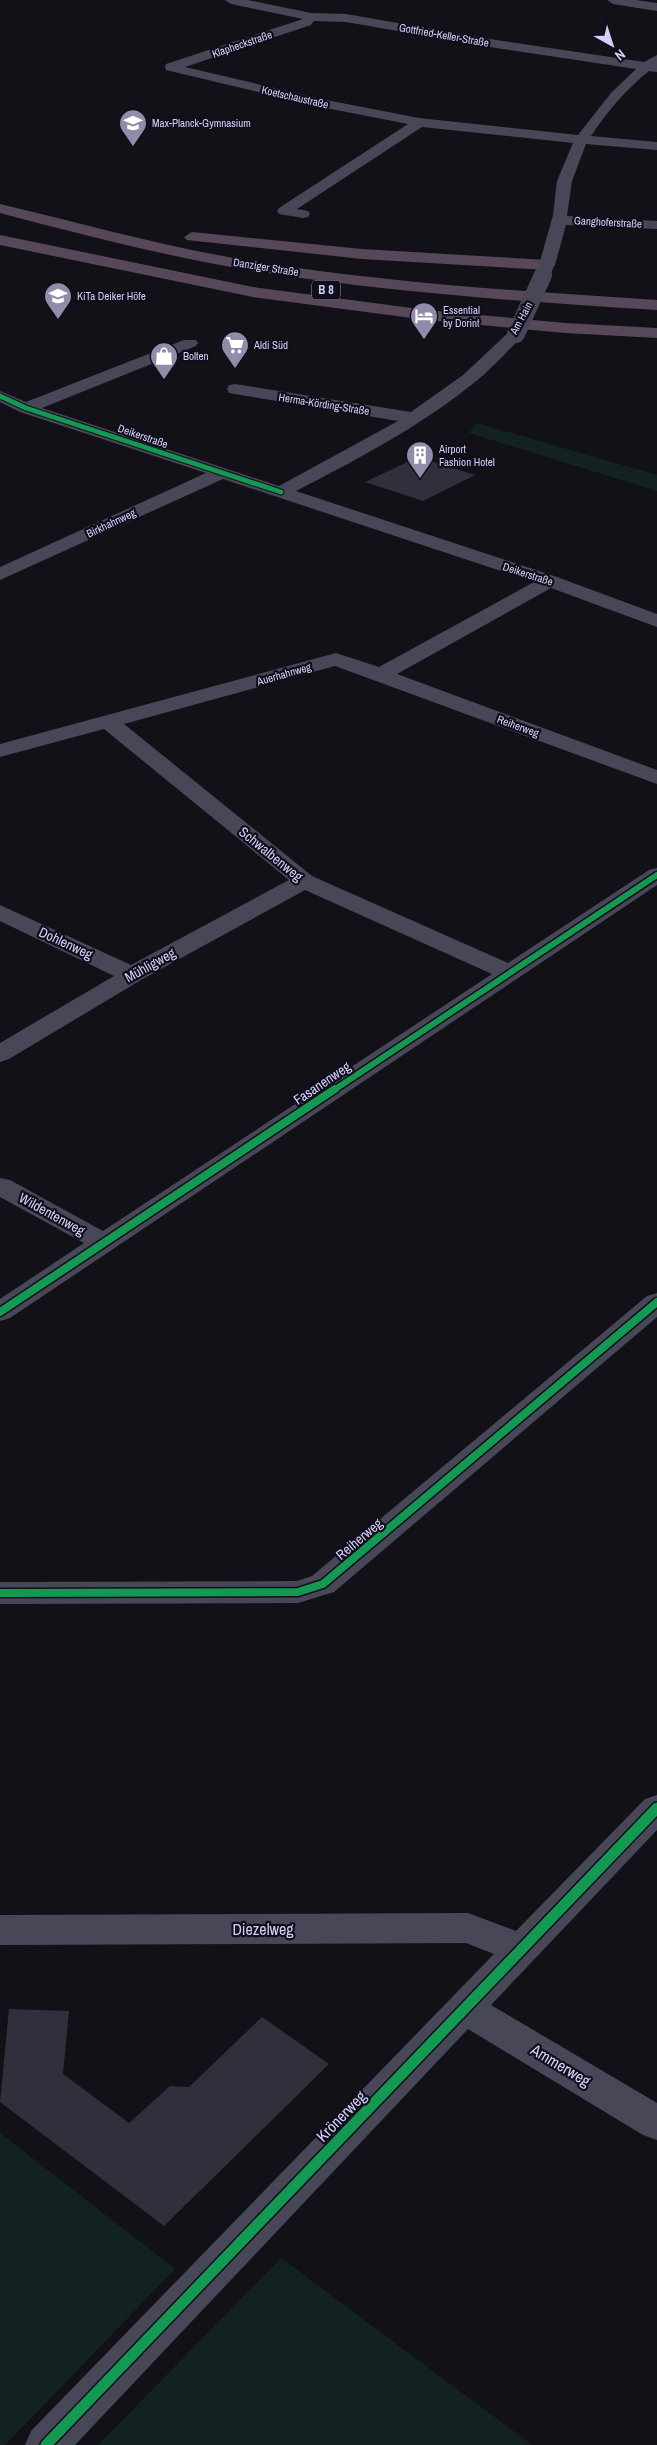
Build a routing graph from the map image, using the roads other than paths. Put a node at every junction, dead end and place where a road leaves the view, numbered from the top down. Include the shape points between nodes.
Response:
1 (231, 0) edge
2 (614, 0) edge
3 (335, 5) dead end
4 (657, 7) edge
5 (306, 16) junction
6 (653, 64) edge
7 (171, 67) joint
8 (420, 122) junction
9 (583, 139) junction
10 (657, 146) edge
11 (0, 194) edge
12 (0, 208) edge
13 (303, 214) dead end
14 (560, 220) junction
15 (657, 225) edge
16 (0, 226) edge
17 (136, 227) dead end
18 (173, 234) dead end
19 (0, 240) edge
20 (547, 265) junction
21 (657, 305) edge
22 (657, 319) edge
23 (657, 334) edge
24 (190, 343) dead end
25 (235, 389) dead end
26 (0, 396) edge
27 (26, 408) junction
28 (413, 418) junction
29 (221, 473) junction
30 (281, 492) junction
31 (0, 574) edge
32 (550, 581) junction
33 (657, 620) edge
34 (380, 675) junction
35 (109, 722) junction
36 (0, 751) edge
37 (657, 777) edge
38 (657, 875) edge
39 (304, 881) junction
40 (0, 912) edge
41 (511, 973) junction
42 (132, 975) junction
43 (0, 1054) edge
44 (0, 1186) edge
45 (104, 1243) junction
46 (657, 1302) edge
47 (0, 1312) edge
48 (0, 1593) edge
49 (657, 1808) edge
50 (0, 1930) edge
51 (521, 1949) junction
52 (464, 2008) junction
53 (657, 2123) edge
54 (46, 2445) edge

1 - 5 street, Gottfried-Keller-Straße
2 - 4 street
3 - 5 street, Klapheckstraße
5 - 6 street, Gottfried-Keller-Straße via 346,18
5 - 7 street, Klapheckstraße via 306,22
6 - 9 street, Am Hain via 608,103
7 - 8 street, Koetschaustraße
8 - 9 street, Koetschaustraße
8 - 13 street via 284,211
9 - 10 street, Koetschaustraße
9 - 14 street, Am Hain via 566,175
11 - 17 highway
12 - 21 highway, Danziger Straße / B 8 via 111,239 273,269 446,289
14 - 15 street, Ganghoferstraße
14 - 20 street, Am Hain
16 - 22 highway, Danziger Straße / B 8 via 102,253 266,282 438,303
18 - 20 highway via 362,254
19 - 23 highway via 253,292 427,316
20 - 28 street, Am Hain, bridge via 516,334 470,378
24 - 27 street
25 - 28 street, Herma-Körding-Straße
26 - 27 street, Deikerstraße
27 - 29 street, Deikerstraße
28 - 30 street, Am Hain via 365,449
29 - 30 street, Deikerstraße
29 - 31 street, Birkhahnweg
30 - 32 street, Deikerstraße
32 - 33 street, Deikerstraße
32 - 34 street
34 - 35 street, Auerhahnweg via 336,659
34 - 37 street, Reiherweg
35 - 36 street, Auerhahnweg
35 - 39 street, Schwalbenweg
38 - 41 street, Fasanenweg
39 - 41 street, Schwalbenweg
39 - 42 street, Mühligweg
40 - 42 street, Dohlenweg
41 - 45 street, Fasanenweg
42 - 43 street, Mühligweg
44 - 45 street, Wildentenweg
45 - 47 street, Fasanenweg
46 - 48 street, Reiherweg via 323,1584 298,1592
49 - 51 street, Krönerweg
50 - 51 street, Diezelweg via 468,1928
51 - 52 street, Krönerweg
52 - 53 street, Ammerweg
52 - 54 street, Krönerweg

